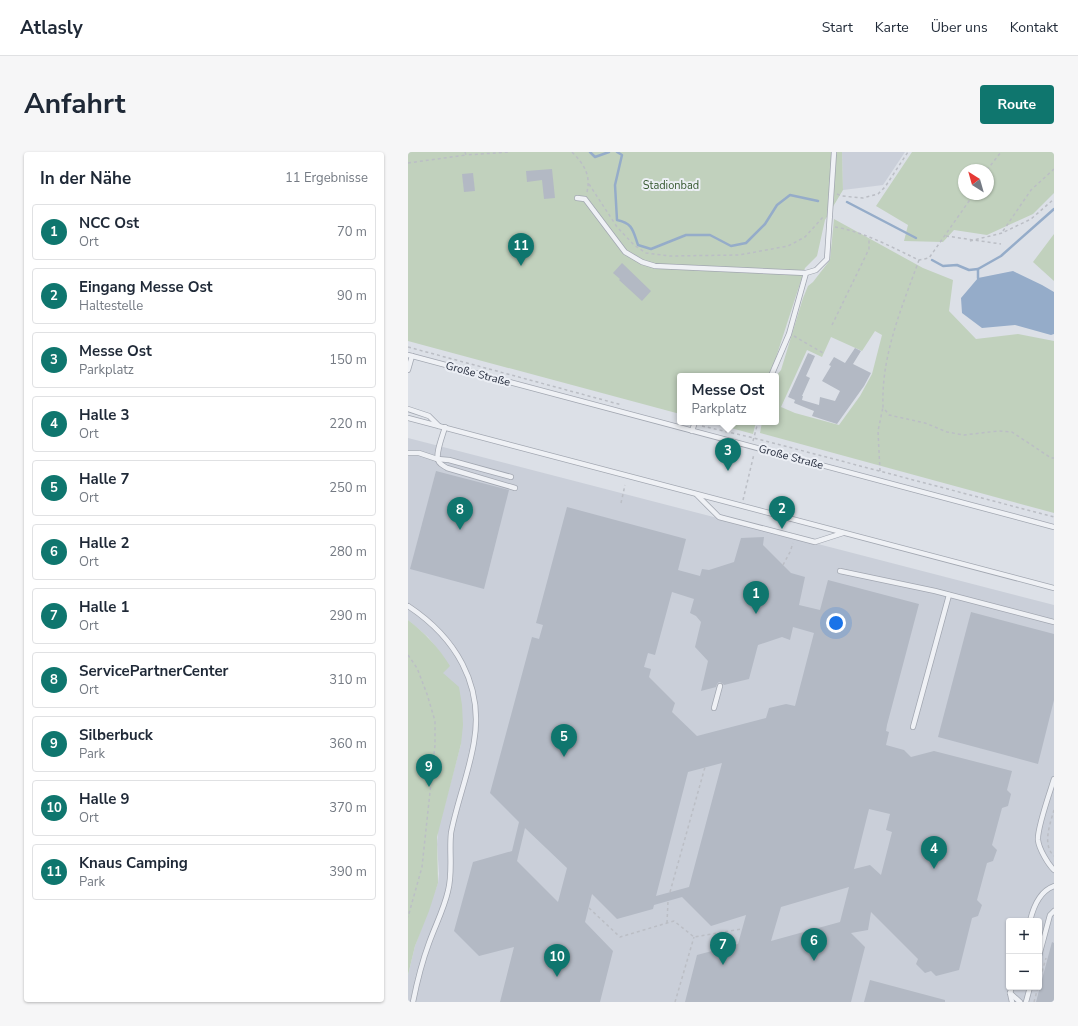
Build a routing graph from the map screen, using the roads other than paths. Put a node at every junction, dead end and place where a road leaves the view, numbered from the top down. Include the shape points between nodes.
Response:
1 (834, 152) edge
2 (577, 198) dead end
3 (806, 273) junction
4 (410, 356) edge
5 (408, 370) edge
6 (772, 373) edge
7 (408, 410) edge
8 (408, 418) edge
9 (694, 425) edge
10 (439, 426) junction
11 (445, 427) junction
12 (692, 431) junction
13 (408, 453) edge
14 (437, 459) junction
15 (511, 477) dead end
16 (515, 488) dead end
17 (695, 494) junction
18 (1054, 527) edge
19 (844, 533) junction
20 (840, 571) dead end
21 (1054, 588) edge
22 (949, 594) junction
23 (408, 606) edge
24 (1054, 622) edge
25 (720, 686) dead end
26 (714, 708) dead end
27 (913, 727) dead end
28 (1054, 780) edge
29 (1054, 870) edge
30 (1054, 886) edge
31 (1054, 911) edge
32 (1031, 918) edge
33 (1040, 954) edge
34 (1011, 990) edge
35 (1029, 990) edge
36 (1010, 993) junction
37 (413, 1002) edge
38 (1012, 1002) edge
39 (1020, 1002) edge
40 (1026, 1002) edge

1 - 3 lane via 827,259 816,270
2 - 3 lane via 585,199 625,252 642,262 655,266
3 - 6 lane via 789,334
4 - 5 lane, Große Straße
4 - 12 lane, Große Straße
7 - 10 lane via 429,416
8 - 10 lane
9 - 12 lane
10 - 11 lane
11 - 14 lane
11 - 17 lane
12 - 18 lane, Große Straße
13 - 14 lane
14 - 15 lane
14 - 16 lane via 447,468
17 - 19 lane
17 - 19 lane via 719,517 786,535 815,542
19 - 21 lane
20 - 22 lane
22 - 24 lane
22 - 27 lane
23 - 37 lane via 437,628 459,657 474,696 476,726 471,757 451,833 451,875 448,891 428,945
25 - 26 lane
28 - 29 lane via 1038,840
30 - 32 lane via 1042,895
31 - 33 lane via 1050,915
34 - 36 lane
35 - 40 lane
36 - 38 lane
36 - 39 lane

